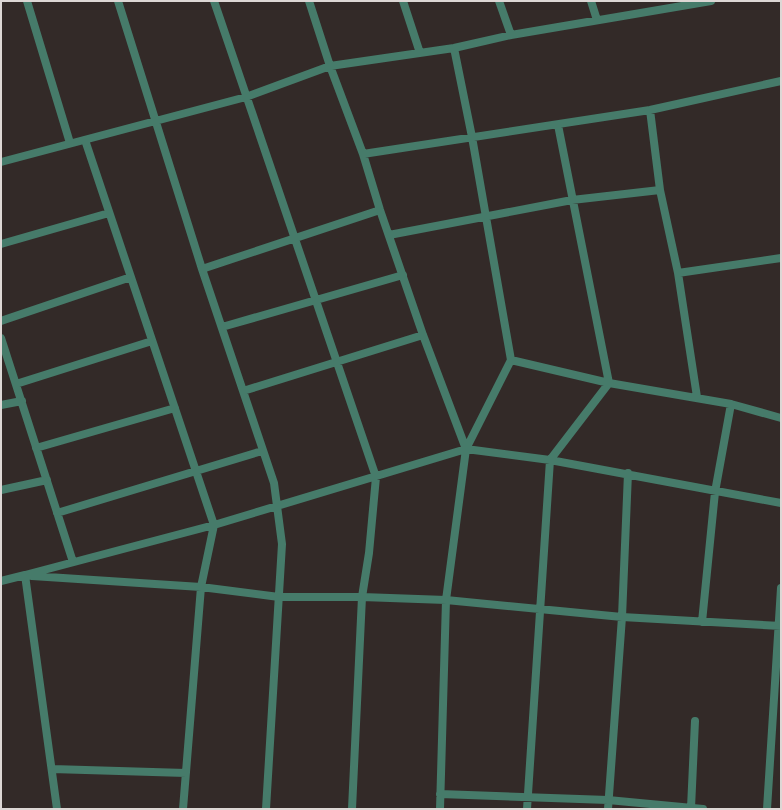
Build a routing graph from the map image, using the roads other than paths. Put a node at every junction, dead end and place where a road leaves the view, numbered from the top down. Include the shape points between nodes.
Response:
1 (27, 1) edge
2 (118, 1) edge
3 (214, 1) edge
4 (309, 1) edge
5 (403, 1) edge
6 (499, 1) edge
7 (591, 1) edge
8 (711, 1) edge
9 (597, 20) junction
10 (511, 35) junction
11 (454, 48) junction
12 (420, 53) junction
13 (330, 66) junction
14 (781, 81) edge
15 (246, 98) junction
16 (650, 110) junction
17 (156, 122) junction
18 (558, 125) junction
19 (472, 137) junction
20 (85, 140) junction
21 (70, 143) junction
22 (363, 154) junction
23 (1, 162) edge
24 (660, 190) junction
25 (572, 200) junction
26 (380, 210) junction
27 (109, 213) junction
28 (486, 216) junction
29 (389, 235) junction
30 (296, 239) junction
31 (1, 244) edge
32 (781, 258) edge
33 (202, 269) junction
34 (678, 273) junction
35 (403, 275) junction
36 (131, 277) junction
37 (316, 301) junction
38 (1, 321) edge
39 (222, 327) junction
40 (423, 335) junction
41 (1, 338) edge
42 (152, 341) junction
43 (511, 360) junction
44 (336, 362) junction
45 (609, 383) junction
46 (16, 384) junction
47 (243, 391) junction
48 (697, 397) junction
49 (22, 401) junction
50 (731, 404) junction
51 (1, 405) edge
52 (175, 408) junction
53 (781, 418) edge
54 (36, 448) junction
55 (466, 449) junction
56 (262, 451) junction
57 (550, 460) junction
58 (196, 472) junction
59 (628, 473) junction
60 (376, 477) junction
61 (47, 480) junction
62 (1, 490) edge
63 (715, 492) junction
64 (781, 503) edge
65 (277, 505) junction
66 (57, 513) junction
67 (214, 525) junction
68 (73, 562) junction
69 (25, 575) junction
70 (1, 581) edge
71 (201, 587) junction
72 (781, 588) edge
73 (279, 597) junction
74 (362, 597) junction
75 (446, 600) junction
76 (541, 610) junction
77 (622, 617) junction
78 (702, 622) junction
79 (780, 626) edge
80 (695, 721) dead end
81 (52, 769) junction
82 (186, 773) junction
83 (440, 794) junction
84 (528, 797) junction
85 (608, 800) junction
86 (691, 808) edge
87 (57, 809) edge
88 (184, 809) edge
89 (266, 809) edge
90 (352, 809) edge
91 (440, 809) edge
92 (527, 809) edge
93 (608, 809) edge
94 (704, 809) edge
95 (767, 809) edge

1 - 21 street
2 - 17 street
3 - 15 street
4 - 13 street
5 - 12 street
6 - 10 street
7 - 9 street
8 - 9 street
9 - 10 street
10 - 11 street
11 - 12 street
11 - 19 street
12 - 13 street
13 - 15 street
13 - 22 street
14 - 16 street
15 - 17 street
15 - 30 street
16 - 18 street
16 - 24 street
17 - 20 street
17 - 33 street
18 - 19 street
18 - 25 street
19 - 22 street
19 - 28 street
20 - 21 street
20 - 27 street
21 - 23 street
22 - 26 street
24 - 25 street
24 - 34 street
25 - 28 street
25 - 45 street
26 - 29 street
26 - 30 street
27 - 31 street
27 - 36 street
28 - 29 street
28 - 43 street
29 - 35 street
30 - 33 street
30 - 37 street
32 - 34 street
33 - 39 street
34 - 48 street
35 - 37 street
35 - 40 street
36 - 38 street
36 - 42 street
37 - 39 street
37 - 44 street
39 - 47 street
40 - 44 street
40 - 55 street
41 - 46 street
42 - 46 street
42 - 52 street
43 - 45 street
43 - 55 street
44 - 47 street
44 - 60 street
45 - 48 street
45 - 57 street
46 - 49 street
47 - 56 street
48 - 50 street
49 - 51 street
49 - 54 street
50 - 53 street
50 - 63 street
52 - 54 street
52 - 58 street
54 - 61 street
55 - 57 street
55 - 60 street
55 - 75 street
56 - 58 street
56 - 65 street via 274,483
57 - 59 street
57 - 76 street
58 - 66 street
58 - 67 street
59 - 63 street
59 - 77 street
60 - 65 street
60 - 74 street
61 - 62 street
61 - 66 street
63 - 64 street
63 - 78 street
65 - 67 street
65 - 73 street via 282,544
66 - 68 street
67 - 68 street
67 - 71 street
68 - 69 street
69 - 70 street
69 - 71 street
69 - 81 street
71 - 73 street
71 - 82 street
72 - 79 street
73 - 74 street
73 - 89 street
74 - 75 street
74 - 90 street
75 - 76 street
75 - 83 street
76 - 77 street
76 - 84 street
77 - 78 street
77 - 85 street
78 - 79 street
79 - 95 street
80 - 86 street
81 - 82 street
81 - 87 street
82 - 88 street
83 - 84 street
83 - 91 street
84 - 85 street
84 - 92 street
85 - 86 street
85 - 93 street
86 - 94 street

